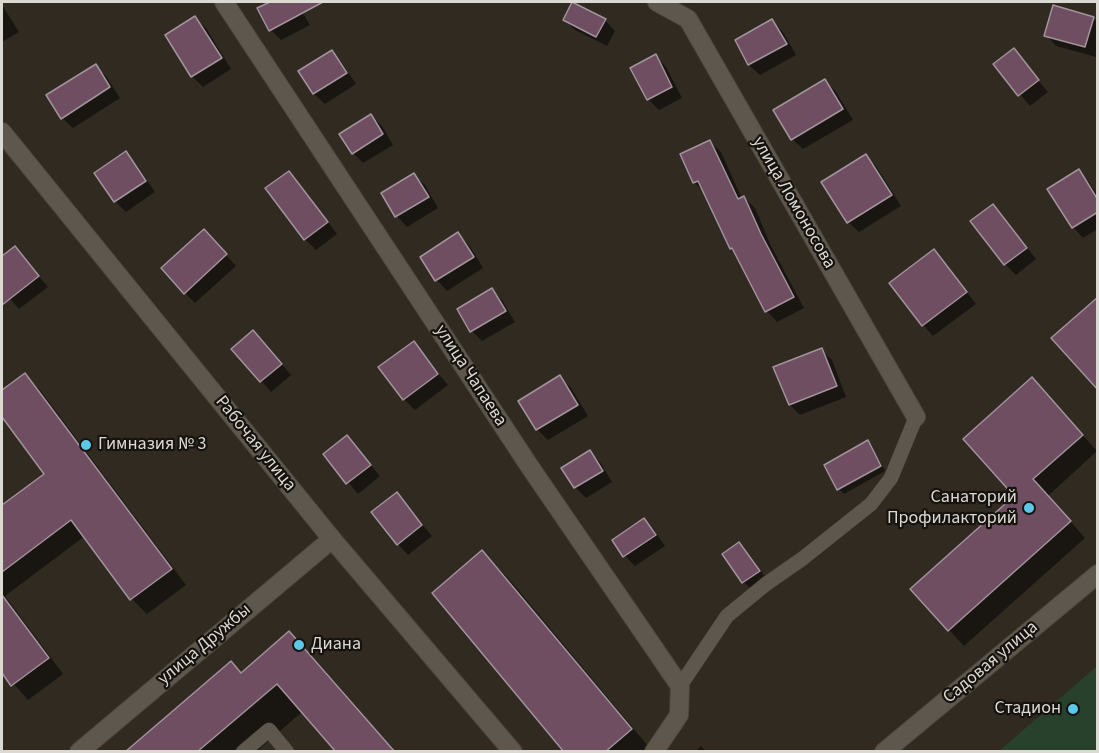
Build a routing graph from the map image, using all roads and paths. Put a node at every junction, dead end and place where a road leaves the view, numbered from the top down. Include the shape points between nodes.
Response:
1 (224, 2) edge
2 (657, 2) edge
3 (2, 132) edge
4 (916, 417) joint
5 (332, 539) junction
6 (1098, 574) edge
7 (681, 686) junction
8 (79, 752) edge
9 (243, 752) edge
10 (287, 752) edge
11 (513, 752) edge
12 (654, 752) edge
13 (884, 752) edge

1 - 7 street, улица Чапаева via 530,467
2 - 4 street, улица Ломоносова via 688,19
3 - 5 street, Рабочая улица
4 - 7 lane via 891,478 871,504 727,616
5 - 8 street, улица Дружбы
5 - 11 street, Рабочая улица
6 - 13 street, Садовая улица
7 - 12 street via 679,715
9 - 10 lane via 269,730

